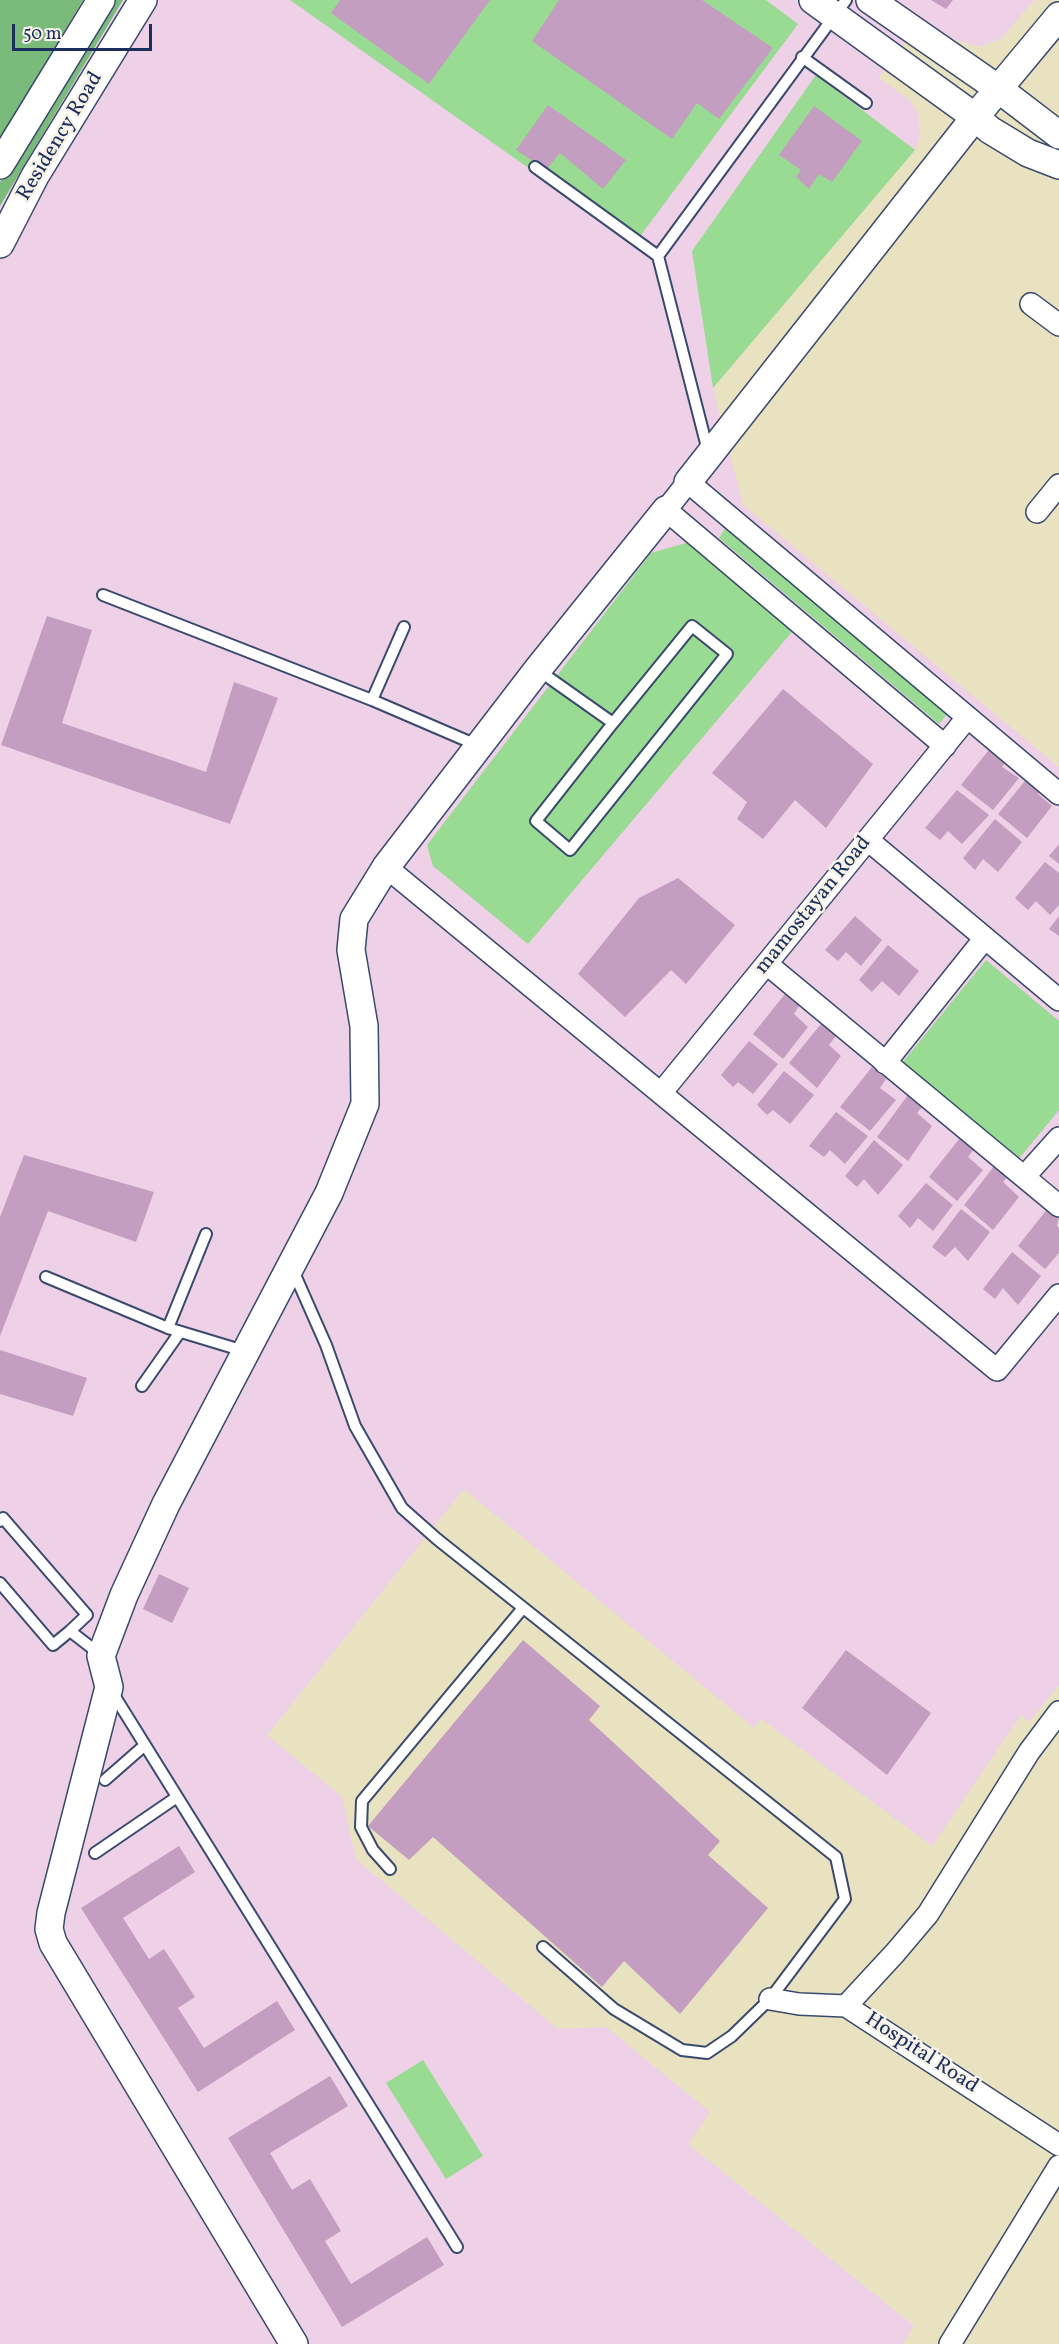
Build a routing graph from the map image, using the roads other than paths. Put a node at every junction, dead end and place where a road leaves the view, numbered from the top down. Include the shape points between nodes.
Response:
1 (101, 0) edge
2 (143, 0) edge
3 (831, 5) edge
4 (875, 15) edge
5 (1059, 16) edge
6 (930, 41) junction
7 (802, 57) junction
8 (910, 69) junction
9 (1000, 90) junction
10 (866, 103) dead end
11 (975, 117) junction
12 (1059, 135) edge
13 (0, 165) edge
14 (1059, 165) edge
15 (535, 167) dead end
16 (0, 244) edge
17 (658, 256) junction
18 (1030, 304) dead end
19 (1059, 325) edge
20 (709, 455) junction
21 (688, 482) junction
22 (1059, 485) edge
23 (666, 510) junction
24 (1037, 512) dead end
25 (103, 595) dead end
26 (404, 627) dead end
27 (538, 669) junction
28 (372, 700) junction
29 (968, 718) junction
30 (613, 723) junction
31 (479, 746) junction
32 (945, 746) junction
33 (1059, 794) edge
34 (868, 840) junction
35 (386, 867) junction
36 (985, 938) junction
37 (766, 964) junction
38 (1059, 999) edge
39 (885, 1063) junction
40 (661, 1093) junction
41 (1059, 1138) edge
42 (1024, 1177) junction
43 (1059, 1206) edge
44 (206, 1234) dead end
45 (292, 1266) junction
46 (46, 1277) dead end
47 (1059, 1295) edge
48 (168, 1328) junction
49 (180, 1332) junction
50 (244, 1351) junction
51 (142, 1386) dead end
52 (0, 1521) edge
53 (0, 1583) edge
54 (523, 1608) junction
55 (70, 1631) junction
56 (102, 1656) junction
57 (109, 1687) junction
58 (1059, 1712) edge
59 (145, 1745) junction
60 (105, 1780) dead end
61 (177, 1797) junction
62 (94, 1853) dead end
63 (390, 1869) dead end
64 (543, 1947) dead end
65 (770, 1999) junction
66 (846, 2006) junction
67 (1059, 2145) edge
68 (1059, 2166) edge
69 (457, 2247) dead end
70 (294, 2344) edge
71 (950, 2344) edge

1 - 13 street, Residency Road
2 - 16 street, Residency Road via 35,176
3 - 4 street
3 - 7 lane
4 - 6 street
4 - 8 street
5 - 9 street
6 - 8 street
6 - 9 street
7 - 10 lane
7 - 17 lane
8 - 11 street
9 - 11 street
9 - 12 street
11 - 14 street via 1008,142
11 - 20 street
15 - 17 lane
17 - 20 lane
18 - 19 street
20 - 21 street
21 - 23 street
21 - 29 street
22 - 24 street
23 - 27 street
23 - 32 street
25 - 28 lane
26 - 28 lane
27 - 30 lane
27 - 31 street
28 - 31 lane
29 - 32 street, mamostayan Road
29 - 33 street
30 - 30 lane via 536,821 570,850 727,654 692,626
31 - 35 street
32 - 34 street, mamostayan Road
34 - 36 street
34 - 37 street, mamostayan Road
35 - 40 street
35 - 45 street via 354,919 351,950 364,1026 365,1104
36 - 38 street
36 - 39 street
37 - 39 street
37 - 40 street, mamostayan Road
39 - 42 street
40 - 47 street via 997,1370
41 - 42 street
42 - 43 street
44 - 48 lane
45 - 50 street
45 - 54 lane via 354,1425 402,1508
46 - 48 lane
48 - 49 lane
49 - 50 lane
49 - 51 lane
50 - 56 street via 166,1504 124,1595
52 - 55 lane via 3,1518 87,1615
53 - 55 lane via 53,1645
54 - 63 lane via 362,1801 361,1827 373,1850
54 - 65 lane via 836,1857 845,1899
55 - 56 lane
56 - 57 street
57 - 59 lane
57 - 70 street via 51,1913 52,1943
58 - 66 street via 1029,1752 928,1914
59 - 60 lane
59 - 61 lane
61 - 62 lane
61 - 69 lane
64 - 65 lane via 614,2009 682,2050 707,2053 732,2036
65 - 66 street, Hospital Road
66 - 67 street, Hospital Road
68 - 71 street

